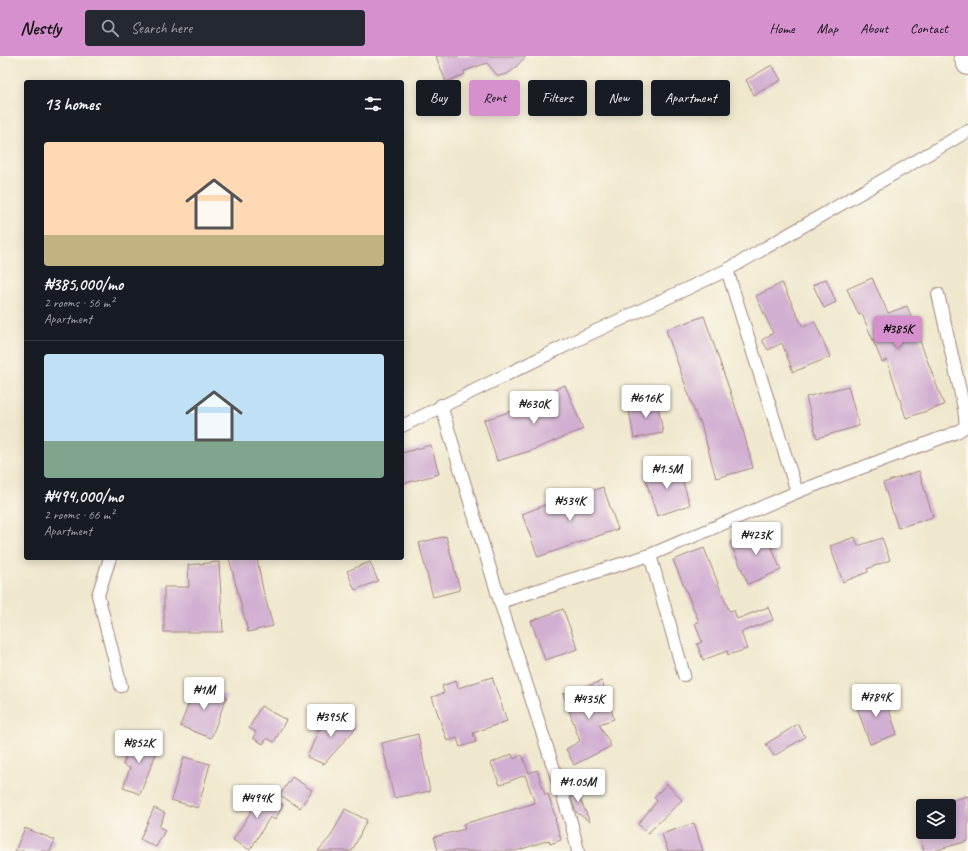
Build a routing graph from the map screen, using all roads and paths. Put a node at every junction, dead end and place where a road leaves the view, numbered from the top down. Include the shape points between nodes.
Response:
1 (965, 56) edge
2 (968, 64) edge
3 (968, 132) edge
4 (727, 270) junction
5 (938, 294) dead end
6 (441, 405) junction
7 (404, 425) edge
8 (797, 492) junction
9 (650, 555) junction
10 (109, 560) edge
11 (500, 602) junction
12 (684, 675) dead end
13 (121, 686) dead end
14 (578, 851) edge

1 - 2 highway
3 - 4 street
4 - 6 street
4 - 8 street
5 - 8 street via 966,426 957,432
6 - 7 street
6 - 11 street
8 - 9 street
9 - 11 street
9 - 12 street
10 - 13 street via 98,595
11 - 14 street

